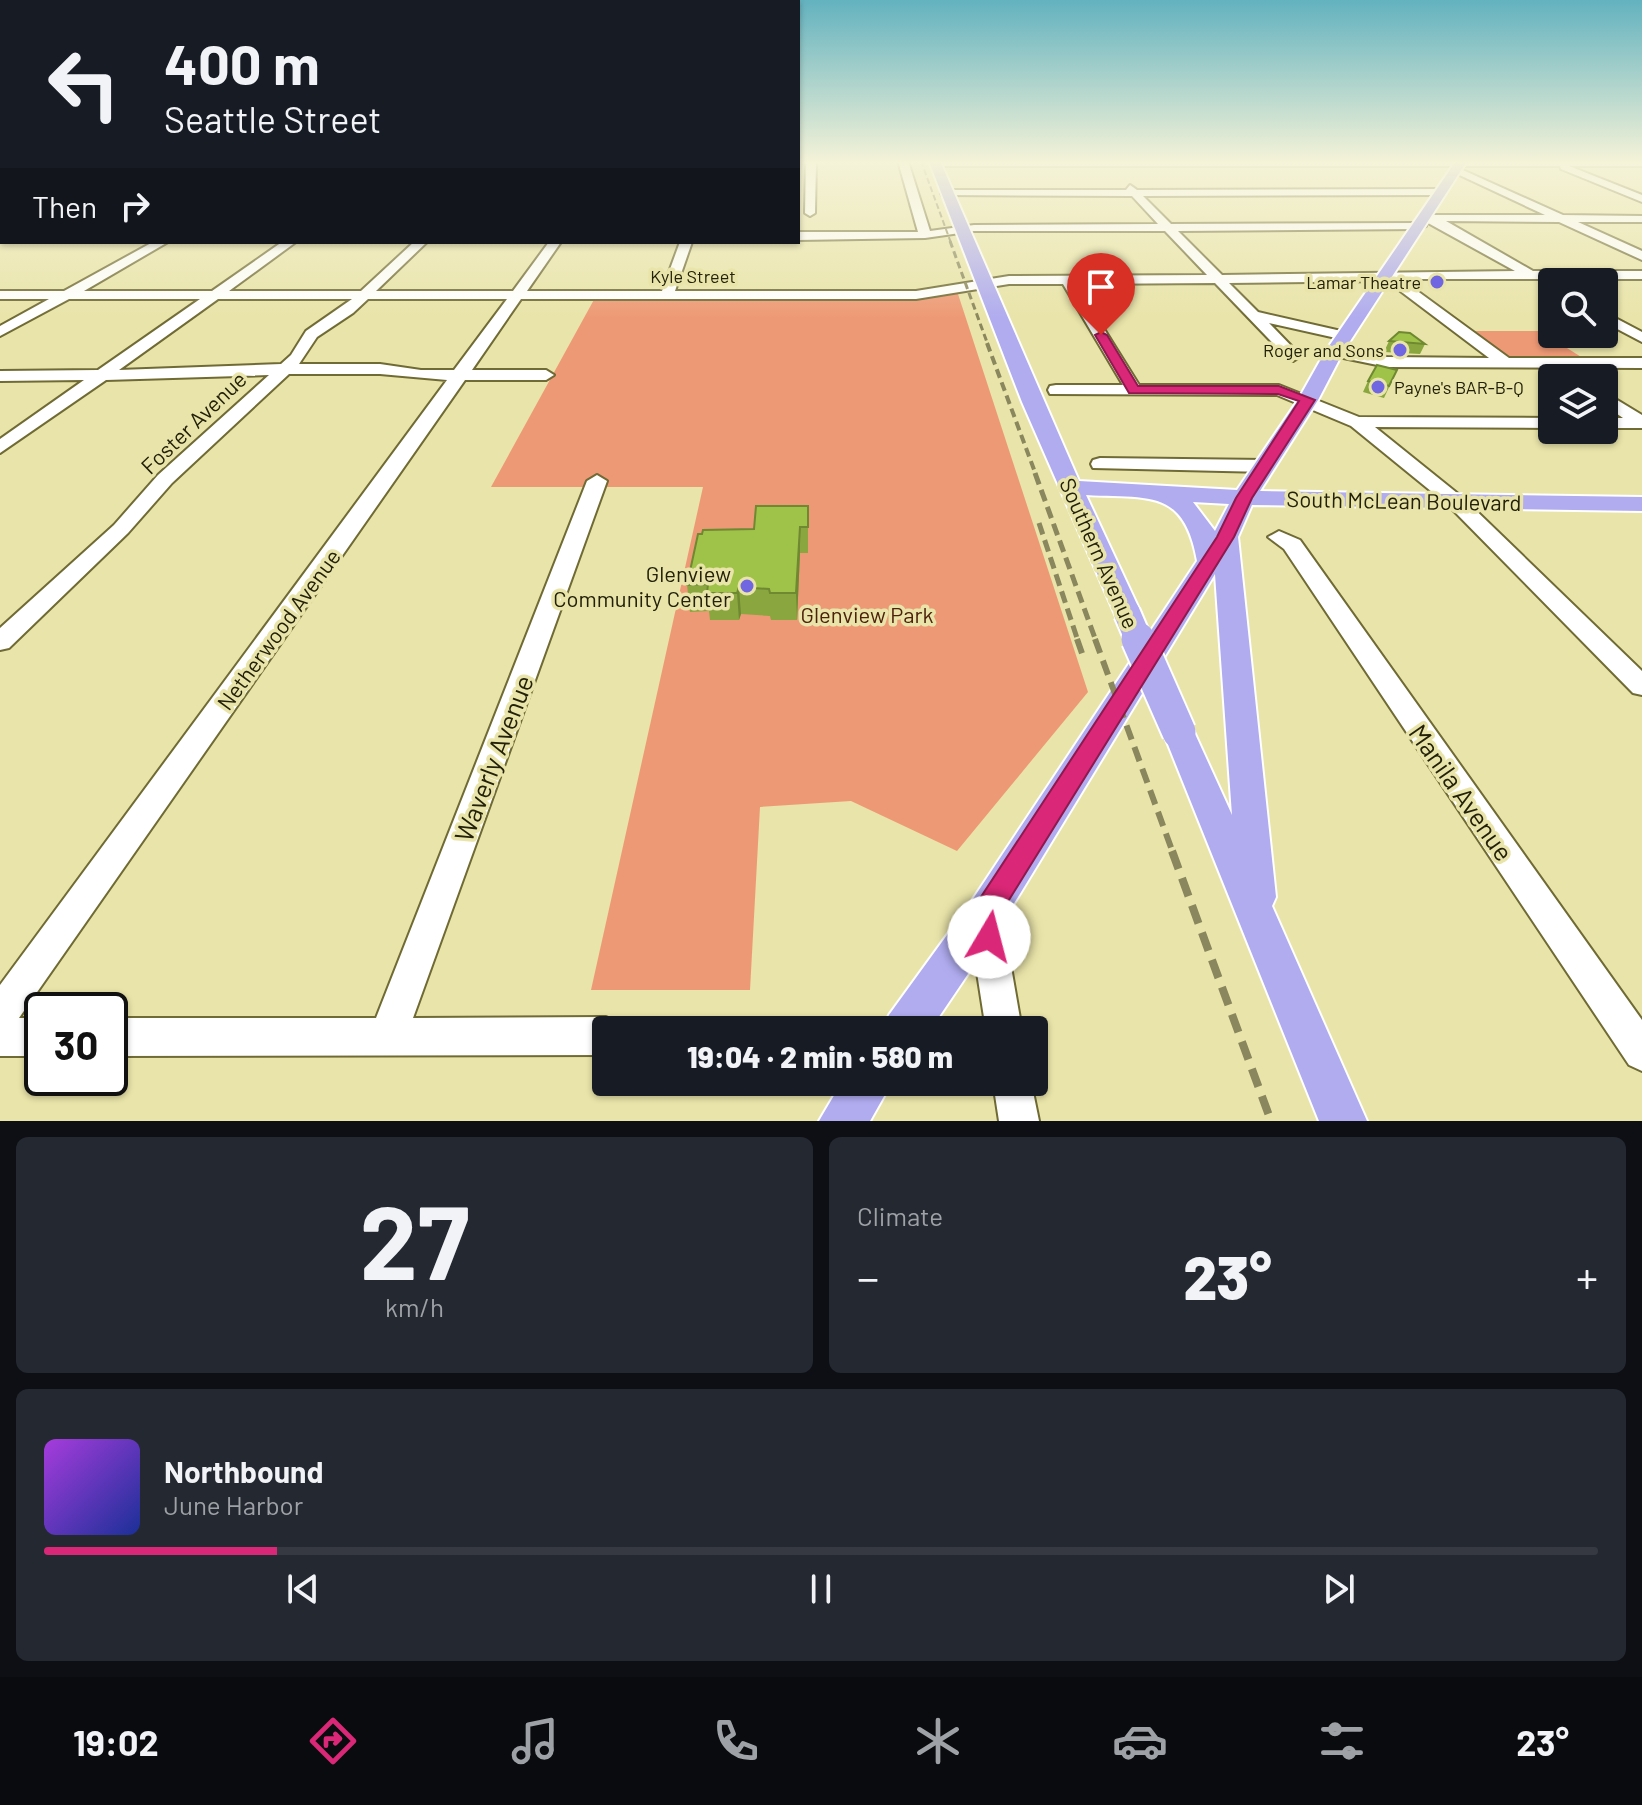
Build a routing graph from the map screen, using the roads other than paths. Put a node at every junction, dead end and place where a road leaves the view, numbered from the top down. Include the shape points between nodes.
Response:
1 (919, 213) edge
2 (954, 213) edge
3 (1155, 213) edge
4 (1430, 213) edge
5 (1551, 213) edge
6 (1336, 218) dead end
7 (1562, 219) junction
8 (1642, 219) edge
9 (1426, 221) junction
10 (1349, 226) junction
11 (1169, 227) junction
12 (961, 230) junction
13 (925, 235) junction
14 (800, 236) edge
15 (158, 244) edge
16 (287, 244) edge
17 (419, 244) edge
18 (554, 244) edge
19 (685, 244) edge
20 (1642, 256) edge
21 (1531, 275) junction
22 (1642, 275) edge
23 (1386, 277) junction
24 (1219, 278) junction
25 (1538, 279) edge
26 (1068, 281) junction
27 (983, 283) junction
28 (668, 293) junction
29 (0, 295) edge
30 (364, 295) junction
31 (517, 295) junction
32 (64, 296) junction
33 (212, 296) junction
34 (1253, 314) junction
35 (1618, 324) edge
36 (0, 332) edge
37 (1642, 338) edge
38 (1340, 344) junction
39 (1293, 356) dead end
40 (1505, 362) junction
41 (1551, 363) joint
42 (1642, 363) edge
43 (278, 375) junction
44 (461, 375) junction
45 (546, 375) dead end
46 (0, 376) edge
47 (101, 376) junction
48 (1056, 390) dead end
49 (1134, 390) junction
50 (1308, 400) junction
51 (1618, 407) edge
52 (1357, 422) junction
53 (1538, 423) edge
54 (1618, 423) edge
55 (1642, 423) edge
56 (0, 447) edge
57 (1100, 464) dead end
58 (1266, 466) junction
59 (597, 481) dead end
60 (1071, 487) junction
61 (1138, 491) junction
62 (1169, 494) junction
63 (1244, 498) junction
64 (1455, 501) junction
65 (1642, 504) edge
66 (1089, 528) junction
67 (1279, 537) dead end
68 (1218, 550) junction
69 (0, 642) edge
70 (1642, 686) edge
71 (985, 915) junction
72 (1259, 921) junction
73 (0, 1015) edge
74 (914, 1016) edge
75 (1002, 1016) edge
76 (388, 1035) junction
77 (592, 1036) edge
78 (0, 1037) edge
79 (24, 1037) edge
80 (128, 1037) edge
81 (1642, 1052) edge
82 (860, 1096) edge
83 (1015, 1096) edge
84 (843, 1121) edge
85 (1019, 1121) edge
86 (1343, 1121) edge

1 - 13 street
2 - 12 main road, Southern Avenue
3 - 11 street
4 - 9 main road
5 - 7 street
6 - 10 street
7 - 8 street
7 - 9 street
7 - 20 street
9 - 10 street
9 - 21 street
9 - 23 main road
10 - 11 street
11 - 12 street
11 - 24 street
12 - 13 street
12 - 27 main road, Southern Avenue
13 - 14 street
15 - 32 street
16 - 33 street
17 - 30 street, Foster Avenue
18 - 31 street, Netherwood Avenue
19 - 28 street
21 - 22 street, Kyle Street
21 - 23 street, Kyle Street
21 - 25 street
23 - 24 street, Kyle Street
23 - 38 main road
23 - 40 street
24 - 26 street, Kyle Street
24 - 34 street
26 - 27 street, Kyle Street
26 - 49 street
27 - 28 street, Kyle Street via 916,295
27 - 60 main road, Southern Avenue
28 - 31 street, Kyle Street
29 - 32 street, Kyle Street
30 - 31 street, Kyle Street
30 - 33 street, Kyle Street
30 - 43 street, Foster Avenue via 311,334 297,358
31 - 44 street, Netherwood Avenue
32 - 33 street, Kyle Street
32 - 36 street
33 - 47 street
34 - 38 street
34 - 39 street
35 - 37 street
38 - 40 street via 1387,362
38 - 50 main road
40 - 41 street
41 - 42 street
43 - 44 street via 375,381
43 - 47 street via 212,380 194,374
43 - 69 street, Foster Avenue
44 - 45 street
44 - 73 street, Netherwood Avenue
46 - 47 street
47 - 56 street
48 - 49 street
49 - 50 street via 1279,390
50 - 52 street
50 - 58 main road
51 - 55 street
52 - 53 street
52 - 64 street
54 - 55 street
57 - 58 street, South McLean Boulevard
58 - 63 main road
59 - 76 street, Waverly Avenue
60 - 61 main road, South McLean Boulevard
60 - 66 main road, Southern Avenue
61 - 62 main road, South McLean Boulevard
61 - 66 main road via 1098,507
62 - 63 main road, South McLean Boulevard
62 - 68 main road via 1194,513
63 - 64 main road, South McLean Boulevard
63 - 68 main road
64 - 65 main road, South McLean Boulevard
64 - 70 street
66 - 72 main road, Southern Avenue, bridge
67 - 81 street, Manila Avenue via 1292,545
68 - 71 main road
68 - 72 main road
71 - 74 main road
71 - 75 street
72 - 86 main road, Southern Avenue
76 - 77 street
76 - 80 street
78 - 79 street
82 - 84 main road
83 - 85 street

